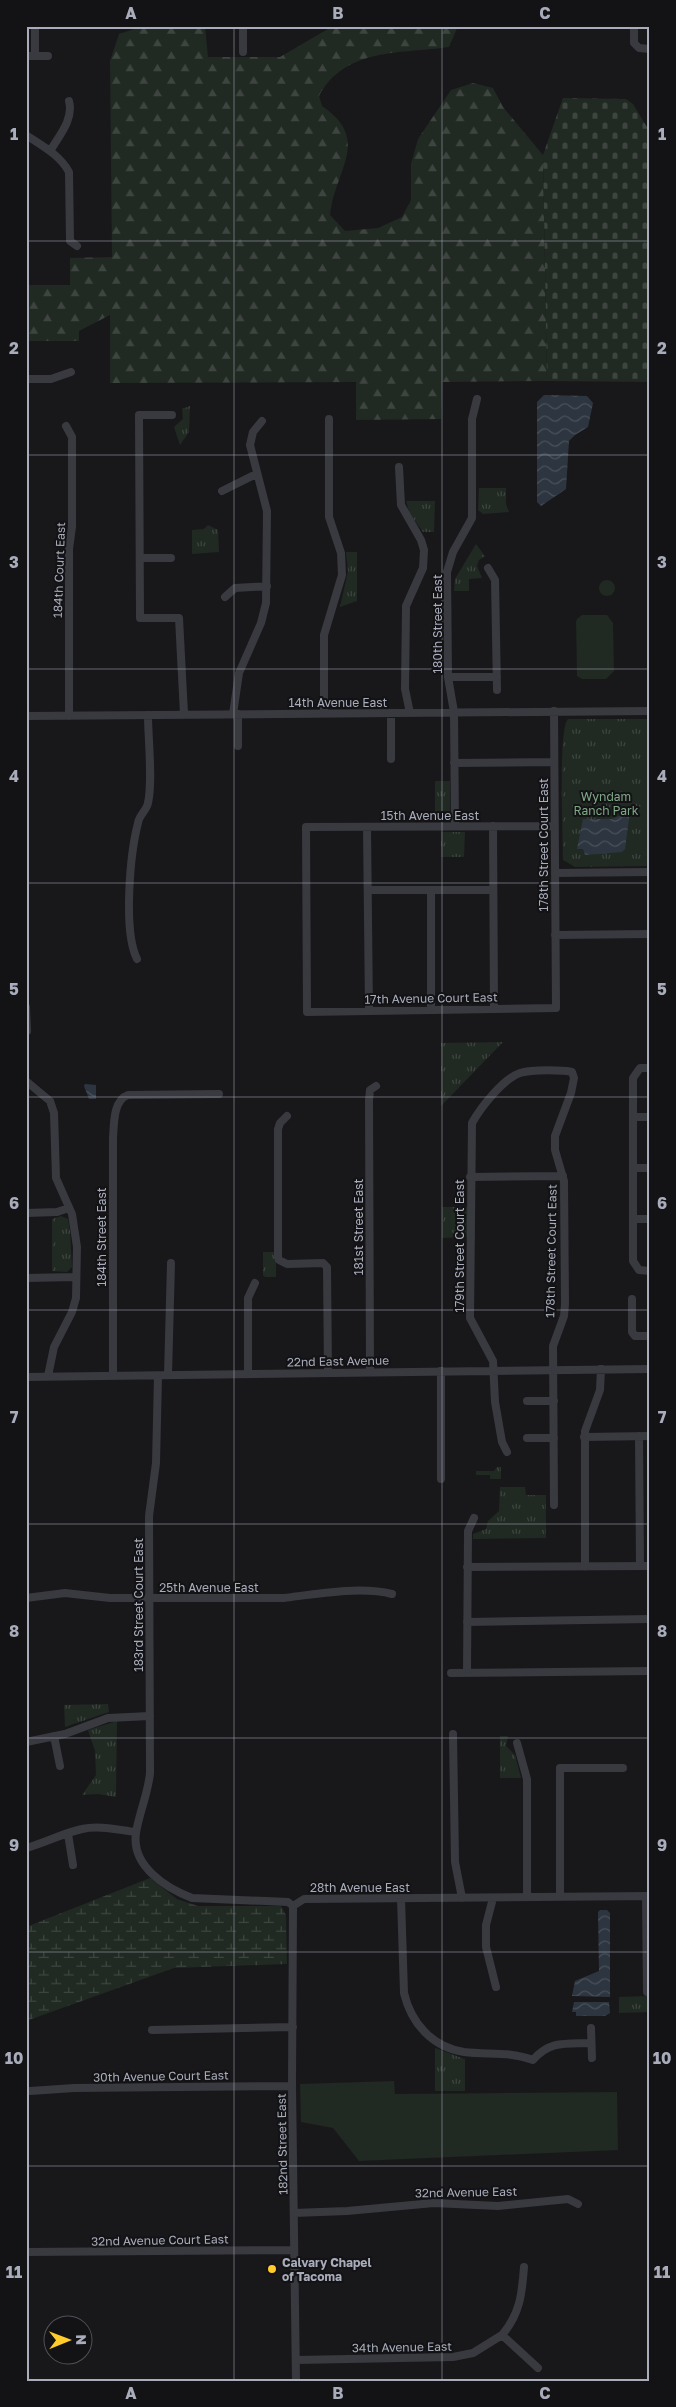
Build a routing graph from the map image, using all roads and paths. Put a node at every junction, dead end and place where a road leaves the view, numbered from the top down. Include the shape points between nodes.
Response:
1 (36, 26) edge
2 (243, 26) edge
3 (634, 26) edge
4 (650, 49) edge
5 (243, 52) dead end
6 (30, 56) edge
7 (48, 56) dead end
8 (70, 101) dead end
9 (26, 135) edge
10 (50, 152) junction
11 (77, 246) dead end
12 (71, 372) dead end
13 (26, 379) edge
14 (478, 399) dead end
15 (172, 415) dead end
16 (329, 419) dead end
17 (262, 422) dead end
18 (66, 426) dead end
19 (399, 467) dead end
20 (256, 474) junction
21 (222, 491) dead end
22 (140, 558) junction
23 (171, 558) dead end
24 (488, 568) dead end
25 (267, 586) junction
26 (225, 597) dead end
27 (448, 677) junction
28 (497, 677) junction
29 (497, 690) dead end
30 (650, 711) edge
31 (454, 712) junction
32 (554, 712) junction
33 (324, 713) junction
34 (391, 713) junction
35 (410, 713) junction
36 (184, 714) junction
37 (235, 714) junction
38 (148, 715) junction
39 (26, 716) edge
40 (69, 716) junction
41 (238, 746) dead end
42 (391, 759) dead end
43 (554, 762) junction
44 (454, 763) junction
45 (455, 826) junction
46 (492, 826) junction
47 (554, 826) junction
48 (367, 827) junction
49 (650, 872) edge
50 (555, 873) junction
51 (368, 890) junction
52 (431, 890) junction
53 (493, 890) junction
54 (650, 934) edge
55 (556, 936) junction
56 (137, 959) dead end
57 (26, 1007) edge
58 (494, 1008) junction
59 (556, 1008) joint
60 (431, 1010) junction
61 (369, 1011) junction
62 (307, 1012) joint
63 (26, 1031) edge
64 (650, 1068) edge
65 (574, 1075) joint
66 (26, 1081) edge
67 (376, 1086) dead end
68 (219, 1094) dead end
69 (287, 1116) dead end
70 (633, 1117) junction
71 (650, 1117) edge
72 (634, 1168) junction
73 (650, 1168) edge
74 (562, 1176) junction
75 (470, 1177) junction
76 (69, 1208) junction
77 (26, 1213) edge
78 (633, 1219) junction
79 (650, 1220) edge
80 (170, 1263) dead end
81 (650, 1271) edge
82 (76, 1277) junction
83 (26, 1278) edge
84 (256, 1283) dead end
85 (632, 1299) dead end
86 (650, 1336) edge
87 (602, 1369) junction
88 (650, 1369) edge
89 (554, 1370) junction
90 (441, 1371) junction
91 (493, 1371) junction
92 (328, 1372) junction
93 (370, 1372) junction
94 (248, 1374) junction
95 (48, 1376) junction
96 (113, 1376) junction
97 (158, 1376) junction
98 (168, 1376) junction
99 (26, 1377) edge
100 (527, 1401) dead end
101 (554, 1401) junction
102 (640, 1436) junction
103 (650, 1436) edge
104 (584, 1437) junction
105 (527, 1438) dead end
106 (554, 1438) junction
107 (507, 1452) dead end
108 (440, 1479) dead end
109 (554, 1505) dead end
110 (474, 1518) dead end
111 (640, 1566) junction
112 (650, 1566) edge
113 (467, 1567) junction
114 (585, 1567) junction
115 (392, 1594) dead end
116 (26, 1598) edge
117 (149, 1598) junction
118 (650, 1619) edge
119 (467, 1622) junction
120 (650, 1671) edge
121 (467, 1673) junction
122 (451, 1674) dead end
123 (150, 1716) junction
124 (453, 1734) dead end
125 (54, 1736) junction
126 (26, 1742) edge
127 (517, 1743) dead end
128 (60, 1766) dead end
129 (623, 1768) dead end
130 (136, 1832) junction
131 (68, 1834) junction
132 (26, 1848) edge
133 (73, 1864) dead end
134 (648, 1896) edge
135 (527, 1897) junction
136 (560, 1897) junction
137 (401, 1898) junction
138 (462, 1898) junction
139 (493, 1898) junction
140 (293, 1906) junction
141 (648, 1929) edge
142 (648, 1983) edge
143 (496, 1987) dead end
144 (647, 1992) dead end
145 (293, 2027) junction
146 (591, 2028) dead end
147 (152, 2030) dead end
148 (591, 2043) junction
149 (592, 2058) dead end
150 (292, 2086) junction
151 (30, 2091) dead end
152 (578, 2204) dead end
153 (294, 2213) junction
154 (294, 2250) junction
155 (26, 2252) edge
156 (524, 2268) dead end
157 (502, 2335) junction
158 (296, 2360) junction
159 (538, 2368) dead end
160 (296, 2381) edge

1 - 6 street
2 - 5 street
3 - 4 street via 634,43 639,48
6 - 7 street
8 - 10 street via 69,120
9 - 10 street
10 - 11 street via 68,172 70,241
12 - 13 street via 51,379
14 - 27 street, 180th Street East via 472,419 472,518 453,552 447,572
15 - 22 street via 139,415
16 - 33 street via 330,517 341,553 342,575 324,636
17 - 20 street via 250,438
18 - 40 street, 184th Court East via 72,437
19 - 35 street via 401,505 424,550 423,568 406,606 405,689
20 - 21 street
20 - 25 street via 266,511
22 - 23 street
22 - 36 street via 140,618 179,618
24 - 28 street via 495,580
25 - 26 street via 235,588
25 - 37 street via 261,623 236,686
27 - 28 street
27 - 31 street, 180th Street East
28 - 29 street
30 - 32 street, 14th Avenue East
31 - 32 street, 14th Avenue East
31 - 35 street, 14th Avenue East
31 - 44 street, 180th Street East
32 - 43 street, 178th Street Court East
33 - 34 street, 14th Avenue East
33 - 37 street, 14th Avenue East
34 - 35 street, 14th Avenue East
34 - 42 street
36 - 37 street, 14th Avenue East
36 - 38 street, 14th Avenue East
37 - 41 street
38 - 40 street, 14th Avenue East
38 - 56 street via 149,801 138,820 129,920 130,940
39 - 40 street, 14th Avenue East
43 - 44 street
43 - 47 street, 178th Street Court East
44 - 45 street, 180th Street East
45 - 46 street, 15th Avenue East
45 - 48 street, 15th Avenue East
46 - 47 street, 15th Avenue East
46 - 53 street
47 - 50 street, 178th Street Court East
48 - 51 street
48 - 62 street, 15th Avenue East via 306,827
49 - 50 street
50 - 55 street, 178th Street Court East
51 - 52 street
51 - 61 street
52 - 53 street
52 - 60 street
53 - 58 street
54 - 55 street
55 - 59 street, 178th Street Court East
57 - 63 street
58 - 59 street, 17th Avenue Court East
58 - 60 street, 17th Avenue Court East
60 - 61 street, 17th Avenue Court East
61 - 62 street, 17th Avenue Court East
64 - 70 street via 636,1071
65 - 74 street, 178th Street Court East via 555,1136 554,1150
65 - 75 street, 179th Street Court East via 561,1070 520,1073 509,1079 478,1111 472,1123
66 - 76 street via 50,1101 54,1113 56,1178
67 - 93 street, 181st Street East via 370,1090 369,1100
68 - 96 street, 184th Street East via 128,1095 117,1108 113,1138
69 - 92 street via 278,1129 278,1257 287,1264 323,1263 327,1267
70 - 71 street
70 - 72 street
72 - 73 street
72 - 78 street
74 - 75 street
74 - 89 street, 178th Street Court East via 564,1316 553,1346
75 - 91 street, 179th Street Court East via 470,1318 490,1354
76 - 77 street via 57,1212
76 - 82 street via 75,1229
78 - 79 street
78 - 81 street via 633,1261 641,1271
80 - 98 street
82 - 83 street
82 - 95 street via 75,1306 54,1347
84 - 94 street via 248,1298
85 - 86 street via 634,1334
87 - 88 street, 22nd East Avenue
87 - 89 street, 22nd East Avenue
87 - 104 street via 600,1390 586,1422
89 - 91 street, 22nd East Avenue
89 - 101 street, 178th Street Court East
90 - 91 street, 22nd East Avenue
90 - 93 street, 22nd East Avenue
90 - 108 street
91 - 107 street, 179th Street Court East via 495,1402 502,1442
92 - 93 street, 22nd East Avenue
92 - 94 street, 22nd East Avenue
94 - 98 street, 22nd East Avenue
95 - 96 street, 22nd East Avenue
95 - 99 street, 22nd East Avenue
96 - 97 street, 22nd East Avenue
97 - 98 street, 22nd East Avenue
97 - 117 street, 183rd Street Court East via 156,1463 149,1516
100 - 101 street
101 - 106 street, 178th Street Court East
102 - 103 street
102 - 104 street
102 - 111 street
104 - 114 street
105 - 106 street
106 - 109 street, 178th Street Court East
110 - 113 street via 468,1531
111 - 112 street
111 - 114 street
113 - 114 street
113 - 119 street
115 - 117 street, 25th Avenue East
116 - 117 street, 25th Avenue East via 65,1593
117 - 123 street, 183rd Street Court East
118 - 119 street
119 - 121 street
120 - 121 street
121 - 122 street
123 - 125 street via 108,1718
123 - 130 street, 183rd Street Court East via 148,1791
124 - 138 street via 455,1862
125 - 126 street
125 - 128 street
127 - 135 street via 527,1779
129 - 136 street via 560,1768
130 - 131 street via 98,1827
130 - 140 street, 28th Avenue East via 139,1857 144,1866 178,1892 200,1900 288,1902
131 - 132 street
131 - 133 street
134 - 136 street, 28th Avenue East
134 - 141 street
135 - 136 street, 28th Avenue East
135 - 139 street, 28th Avenue East
137 - 138 street, 28th Avenue East
137 - 140 street, 28th Avenue East via 304,1899
137 - 148 street via 405,2000 418,2025 435,2041 465,2052 503,2053 533,2060 553,2045
138 - 139 street, 28th Avenue East
139 - 143 street via 486,1924 486,1947
140 - 145 street, 182nd Street East
141 - 142 street
142 - 144 street
145 - 147 street
145 - 150 street, 182nd Street East
146 - 148 street
148 - 149 street
150 - 151 street, 30th Avenue Court East
150 - 153 street, 182nd Street East
152 - 153 street, 32nd Avenue East via 568,2200 498,2206 434,2203
153 - 154 street, 182nd Street East
154 - 155 street, 32nd Avenue Court East
154 - 158 street, 182nd Street East
156 - 157 street via 523,2291 517,2312
157 - 158 street, 34th Avenue East via 473,2353 453,2357
157 - 159 street
158 - 160 street, 182nd Street East

